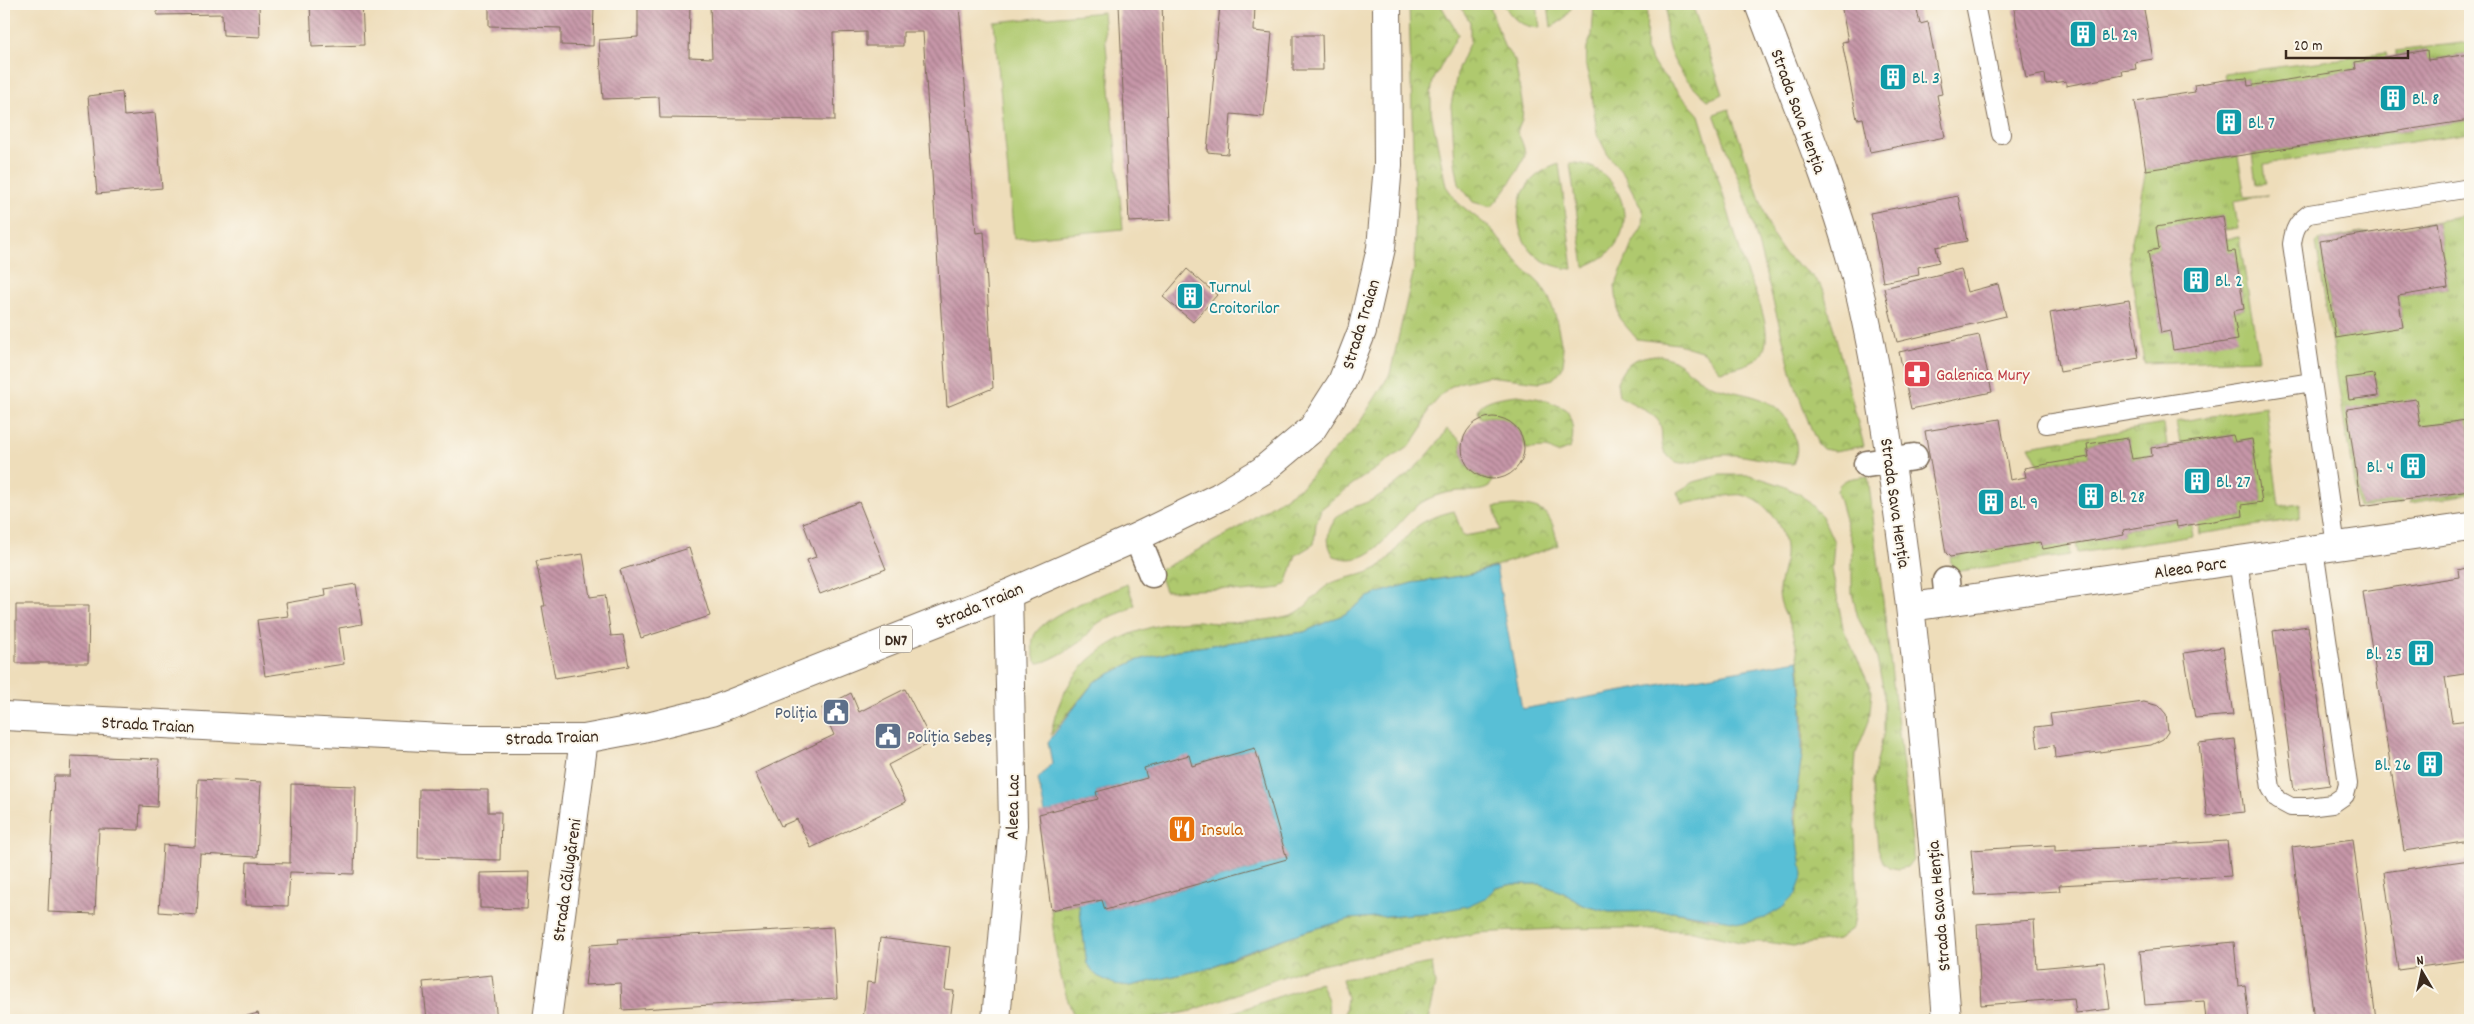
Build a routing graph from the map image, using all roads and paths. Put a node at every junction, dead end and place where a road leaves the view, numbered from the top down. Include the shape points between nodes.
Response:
1 (1387, 4) edge
2 (1759, 4) edge
3 (1975, 4) edge
4 (2002, 134) dead end
5 (2470, 188) edge
6 (2312, 382) junction
7 (2046, 424) dead end
8 (2470, 527) edge
9 (1137, 537) junction
10 (2325, 548) junction
11 (2238, 560) junction
12 (1152, 574) dead end
13 (1008, 594) junction
14 (1910, 608) junction
15 (4, 716) edge
16 (584, 739) junction
17 (547, 1020) edge
18 (996, 1020) edge
19 (1947, 1020) edge

1 - 9 street, Strada Traian / DN7 via 1388,166 1382,248 1362,330 1342,382 1312,429 1262,471 1220,497
2 - 14 street, Strada Sava Henția via 1855,273 1890,461
3 - 4 lane
5 - 6 lane via 2329,210 2309,214 2298,222 2292,244
6 - 7 lane
6 - 10 lane
8 - 10 street, Aleea Parc
9 - 12 street
9 - 13 street, Strada Traian / DN7
10 - 11 street, Aleea Parc
10 - 11 lane via 2348,784 2345,795 2332,804 2291,807 2278,800 2271,788
11 - 14 street, Aleea Parc via 1947,591
13 - 16 street, Strada Traian / DN7 via 712,711
13 - 18 street, Aleea Lac via 1013,825
14 - 19 street, Strada Sava Henția
15 - 16 street, Strada Traian / DN7 via 464,739
16 - 17 street, Strada Călugăreni

